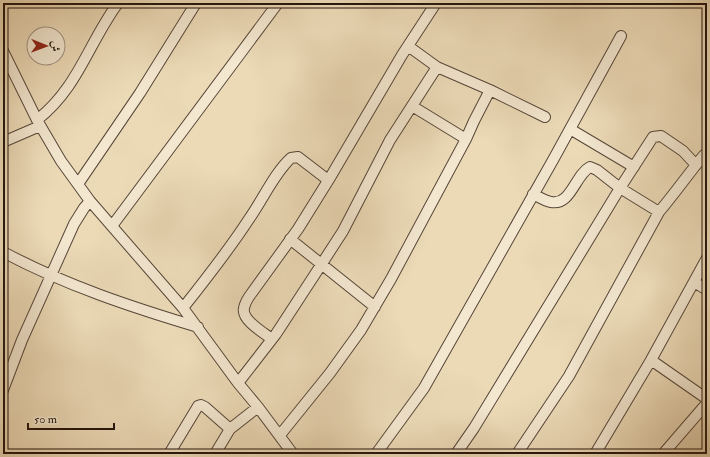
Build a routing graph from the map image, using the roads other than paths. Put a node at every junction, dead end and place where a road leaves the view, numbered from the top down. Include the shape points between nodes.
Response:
1 (196, 3) edge
2 (278, 3) edge
3 (436, 3) edge
4 (113, 5) edge
5 (621, 36) dead end
6 (408, 46) junction
7 (3, 51) edge
8 (437, 67) junction
9 (490, 90) junction
10 (412, 106) junction
11 (545, 117) dead end
12 (38, 123) junction
13 (570, 129) junction
14 (466, 139) junction
15 (3, 142) edge
16 (707, 156) edge
17 (696, 165) junction
18 (634, 167) junction
19 (328, 180) junction
20 (78, 184) junction
21 (620, 188) junction
22 (533, 194) junction
23 (90, 201) junction
24 (659, 212) junction
25 (112, 226) junction
26 (290, 239) junction
27 (3, 252) edge
28 (707, 258) edge
29 (322, 264) junction
30 (51, 276) junction
31 (694, 282) junction
32 (707, 290) edge
33 (375, 307) junction
34 (183, 308) junction
35 (198, 327) junction
36 (272, 339) junction
37 (651, 360) junction
38 (5, 377) edge
39 (238, 383) junction
40 (3, 390) edge
41 (707, 399) edge
42 (707, 403) edge
43 (258, 406) junction
44 (230, 429) junction
45 (280, 435) junction
46 (170, 454) edge
47 (215, 454) edge
48 (293, 454) edge
49 (376, 454) edge
50 (456, 454) edge
51 (517, 454) edge
52 (595, 454) edge
53 (663, 454) edge

1 - 20 street via 124,118
2 - 25 street
3 - 6 street
4 - 12 street via 79,72
5 - 13 street
6 - 8 street
6 - 19 street
7 - 12 street
8 - 9 street
8 - 10 street
9 - 11 street
9 - 14 street
10 - 14 street
10 - 29 street via 390,140
12 - 15 street
12 - 20 street
13 - 18 street
13 - 22 street
14 - 33 street
16 - 17 street via 704,155
17 - 18 street via 683,151 661,136 653,137
17 - 24 street
18 - 21 street
19 - 26 street
19 - 34 street via 298,157 291,158 249,220
20 - 23 street
21 - 22 street via 590,167 584,170 566,199 551,202
21 - 24 street
21 - 50 street
22 - 49 street via 424,388
23 - 25 street
23 - 30 street via 74,224
24 - 51 street via 569,376
25 - 34 street
26 - 29 street
26 - 36 street via 244,308 244,316
27 - 30 street
28 - 31 street
29 - 33 street
29 - 36 street
30 - 35 street via 127,305
30 - 38 street
31 - 32 street
31 - 37 street
33 - 45 street via 330,373
34 - 35 street
35 - 39 street
36 - 39 street
37 - 41 street
37 - 52 street
38 - 40 street
39 - 43 street
42 - 53 street
43 - 44 street
43 - 45 street
44 - 46 street via 205,407 198,406
44 - 47 street
45 - 48 street

